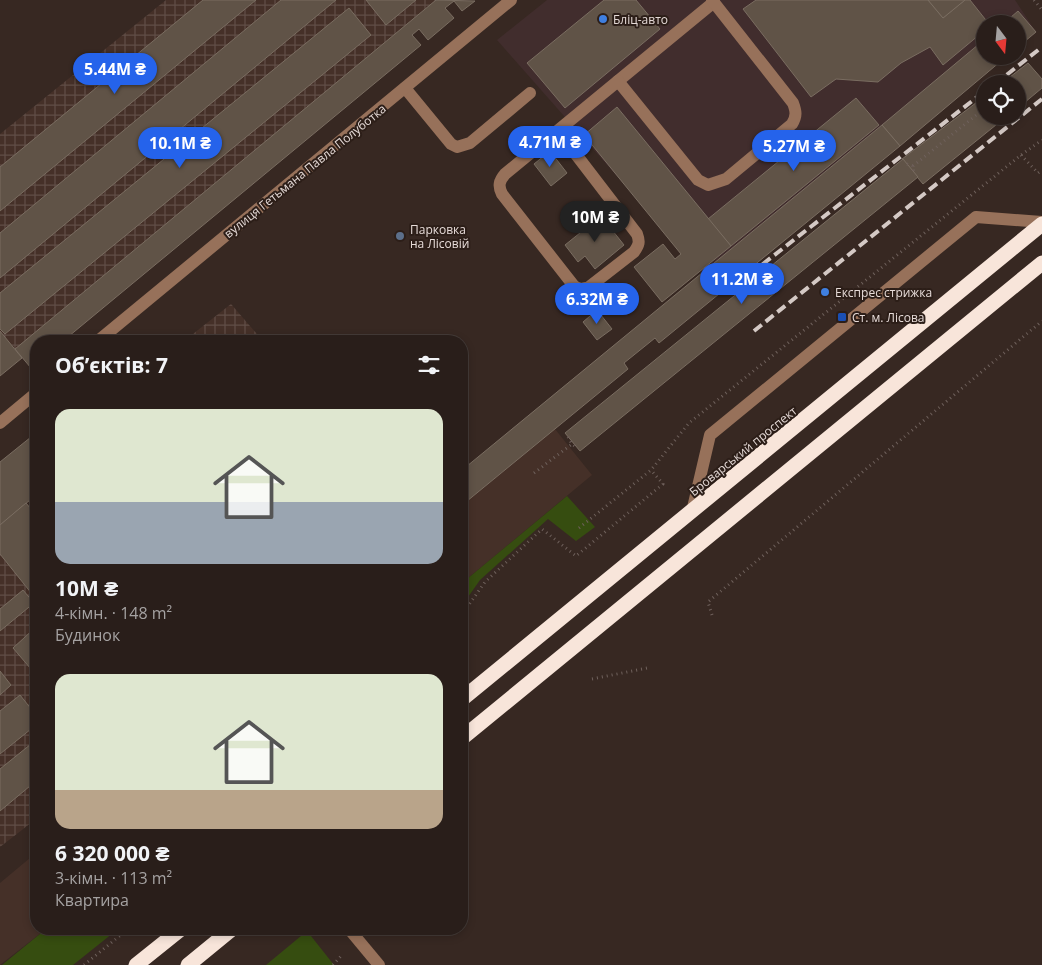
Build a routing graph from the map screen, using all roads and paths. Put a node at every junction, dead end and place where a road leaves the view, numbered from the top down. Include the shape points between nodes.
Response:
1 (511, 0) edge
2 (1034, 0) edge
3 (713, 1) edge
4 (1042, 10) edge
5 (618, 81) junction
6 (405, 88) junction
7 (530, 93) dead end
8 (976, 115) edge
9 (558, 131) junction
10 (1042, 140) edge
11 (1021, 155) junction
12 (906, 164) dead end
13 (913, 166) junction
14 (1042, 170) edge
15 (914, 173) dead end
16 (1042, 223) edge
17 (1042, 263) edge
18 (1042, 321) edge
19 (105, 335) edge
20 (30, 398) edge
21 (0, 423) edge
22 (568, 437) dead end
23 (572, 444) junction
24 (576, 447) dead end
25 (651, 470) junction
26 (534, 473) dead end
27 (692, 512) junction
28 (579, 528) dead end
29 (468, 606) edge
30 (712, 615) dead end
31 (648, 668) dead end
32 (592, 679) dead end
33 (468, 694) edge
34 (468, 733) edge
35 (121, 935) edge
36 (174, 935) edge
37 (225, 935) edge
38 (354, 935) edge
39 (342, 955) dead end
40 (84, 965) edge
41 (136, 965) edge
42 (188, 965) edge
43 (333, 965) edge
44 (380, 965) edge

1 - 6 street, вулиця Гетьмана Павла Полуботка
2 - 4 path
3 - 5 street
3 - 5 street via 793,103 796,118 792,124 726,179 708,184 698,180
5 - 9 street
6 - 7 street via 451,144 457,147 470,143
6 - 19 street, вулиця Гетьмана Павла Полуботка
8 - 13 path
9 - 9 street via 638,234 639,240 634,252 584,289 574,286 499,188 505,174
10 - 11 path
11 - 14 path via 1038,173
11 - 25 path via 689,423
12 - 13 path
13 - 15 path
16 - 27 highway, Броварський проспект
16 - 27 street via 976,217 710,435
17 - 34 highway
18 - 30 path via 708,602
20 - 21 street
22 - 23 path
23 - 24 path
23 - 26 path
25 - 28 path
25 - 29 path via 663,484 576,556 542,529 485,582
27 - 33 highway, Броварський проспект
31 - 32 path
35 - 40 path
36 - 41 highway
37 - 42 highway
38 - 44 street
39 - 43 path

